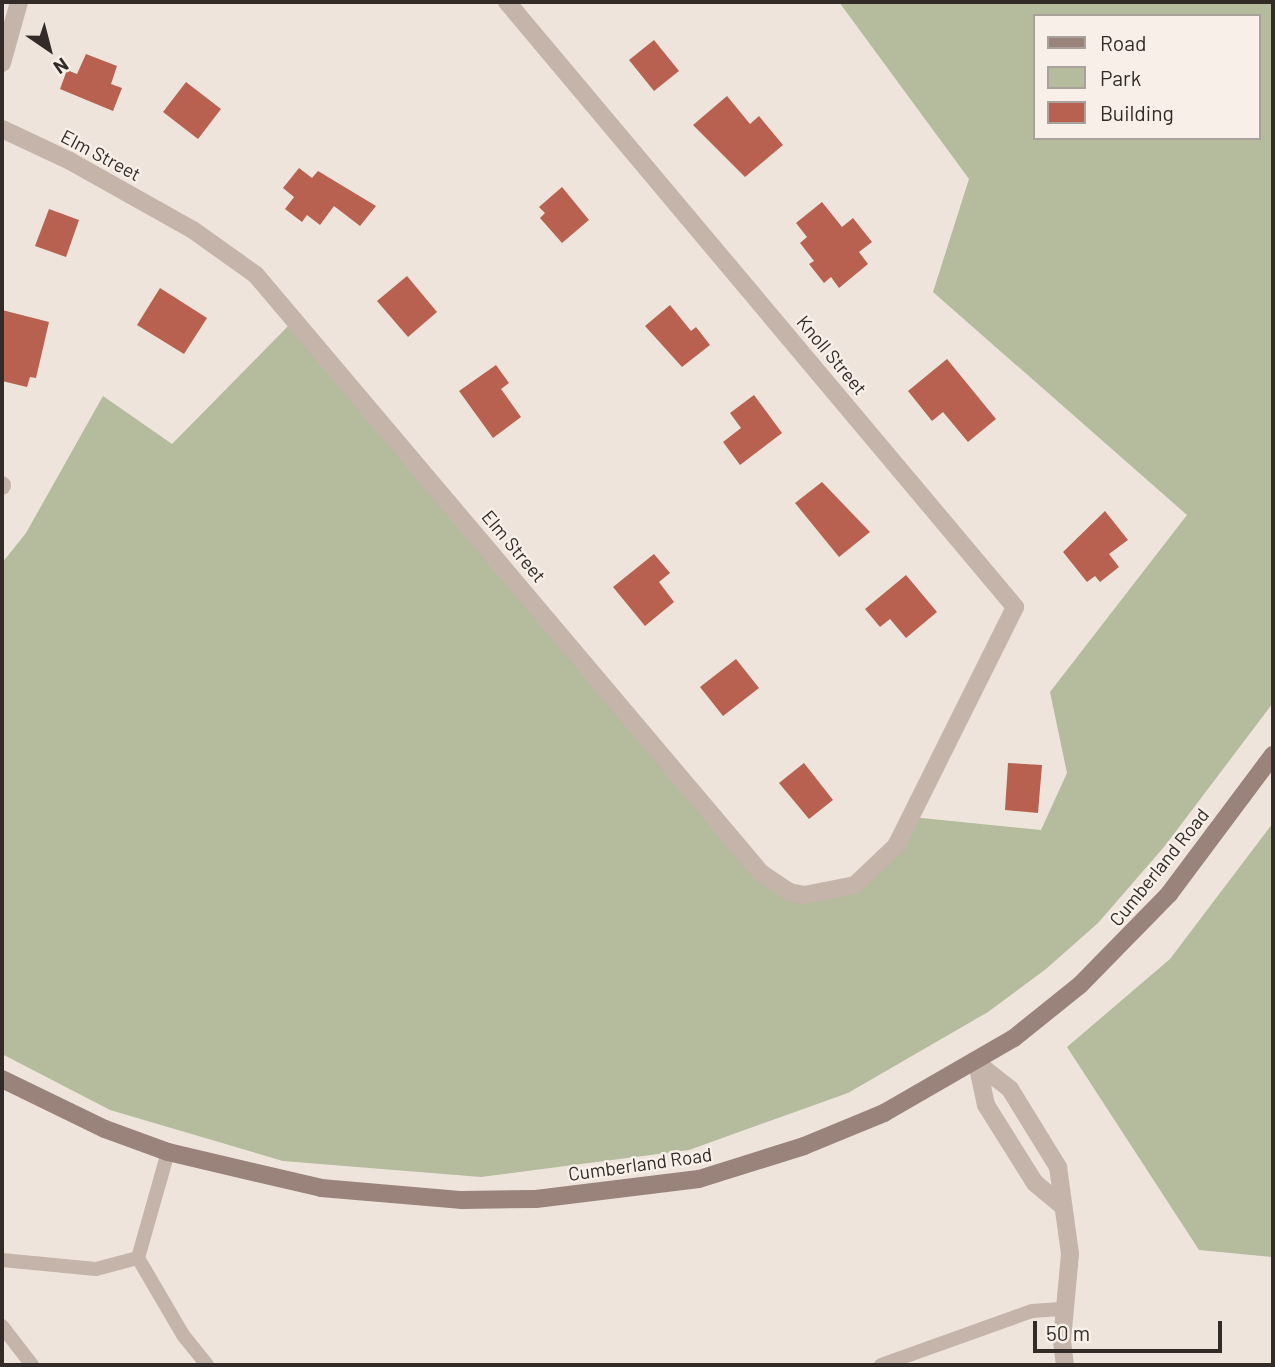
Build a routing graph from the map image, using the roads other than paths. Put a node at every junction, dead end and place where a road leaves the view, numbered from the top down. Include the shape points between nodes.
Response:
1 (19, 2) edge
2 (508, 2) edge
3 (2, 63) edge
4 (2, 129) edge
5 (1273, 755) edge
6 (940, 758) joint
7 (977, 1063) junction
8 (2, 1079) edge
9 (168, 1152) junction
10 (1061, 1205) junction
11 (138, 1258) junction
12 (2, 1260) edge
13 (1064, 1309) junction
14 (2, 1326) edge
15 (32, 1365) edge
16 (207, 1365) edge
17 (881, 1365) edge
18 (1065, 1365) edge

1 - 3 street
2 - 6 street, Knoll Street via 1015,607
4 - 6 street, Elm Street via 183,224 256,275 748,860 789,892 821,894 868,877 896,846
5 - 7 street, Cumberland Road via 1169,894 1116,952 1045,1014
7 - 9 street, Cumberland Road via 828,1137 699,1179 634,1190 536,1199 394,1196 321,1188
7 - 10 street via 986,1105 1035,1183
7 - 10 street via 1010,1089 1058,1167
8 - 9 street, Cumberland Road via 105,1129
9 - 11 lane
10 - 13 street via 1070,1254
11 - 12 lane via 96,1269
11 - 16 lane via 183,1335
13 - 17 lane via 1032,1311
13 - 18 street
14 - 15 lane

